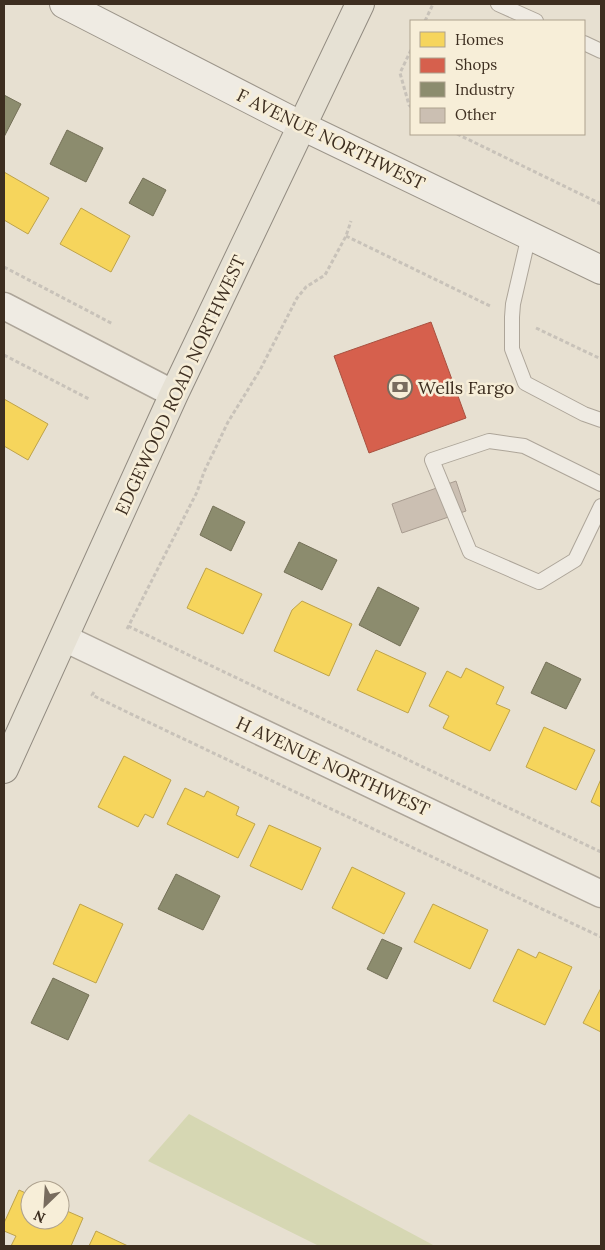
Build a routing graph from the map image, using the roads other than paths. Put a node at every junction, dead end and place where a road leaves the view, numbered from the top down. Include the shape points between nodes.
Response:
1 (360, 4) edge
2 (498, 4) edge
3 (77, 7) edge
4 (534, 20) edge
5 (585, 43) edge
6 (601, 51) edge
7 (302, 126) junction
8 (529, 235) junction
9 (601, 270) edge
10 (4, 306) edge
11 (174, 394) junction
12 (601, 420) edge
13 (601, 484) edge
14 (601, 506) edge
15 (64, 638) junction
16 (4, 768) edge
17 (601, 894) edge

1 - 7 main road, EDGEWOOD ROAD NORTHWEST
2 - 4 lane
3 - 7 main road, F AVENUE NORTHWEST
5 - 6 lane
7 - 8 main road, F AVENUE NORTHWEST
7 - 11 main road, EDGEWOOD ROAD NORTHWEST
8 - 9 main road, F AVENUE NORTHWEST
8 - 12 lane via 513,304 512,349 526,382
10 - 11 street
11 - 15 main road, EDGEWOOD ROAD NORTHWEST
13 - 14 lane via 524,446 489,441 432,460 470,552 539,582 575,560
15 - 16 main road, EDGEWOOD ROAD NORTHWEST
15 - 17 street, H AVENUE NORTHWEST

